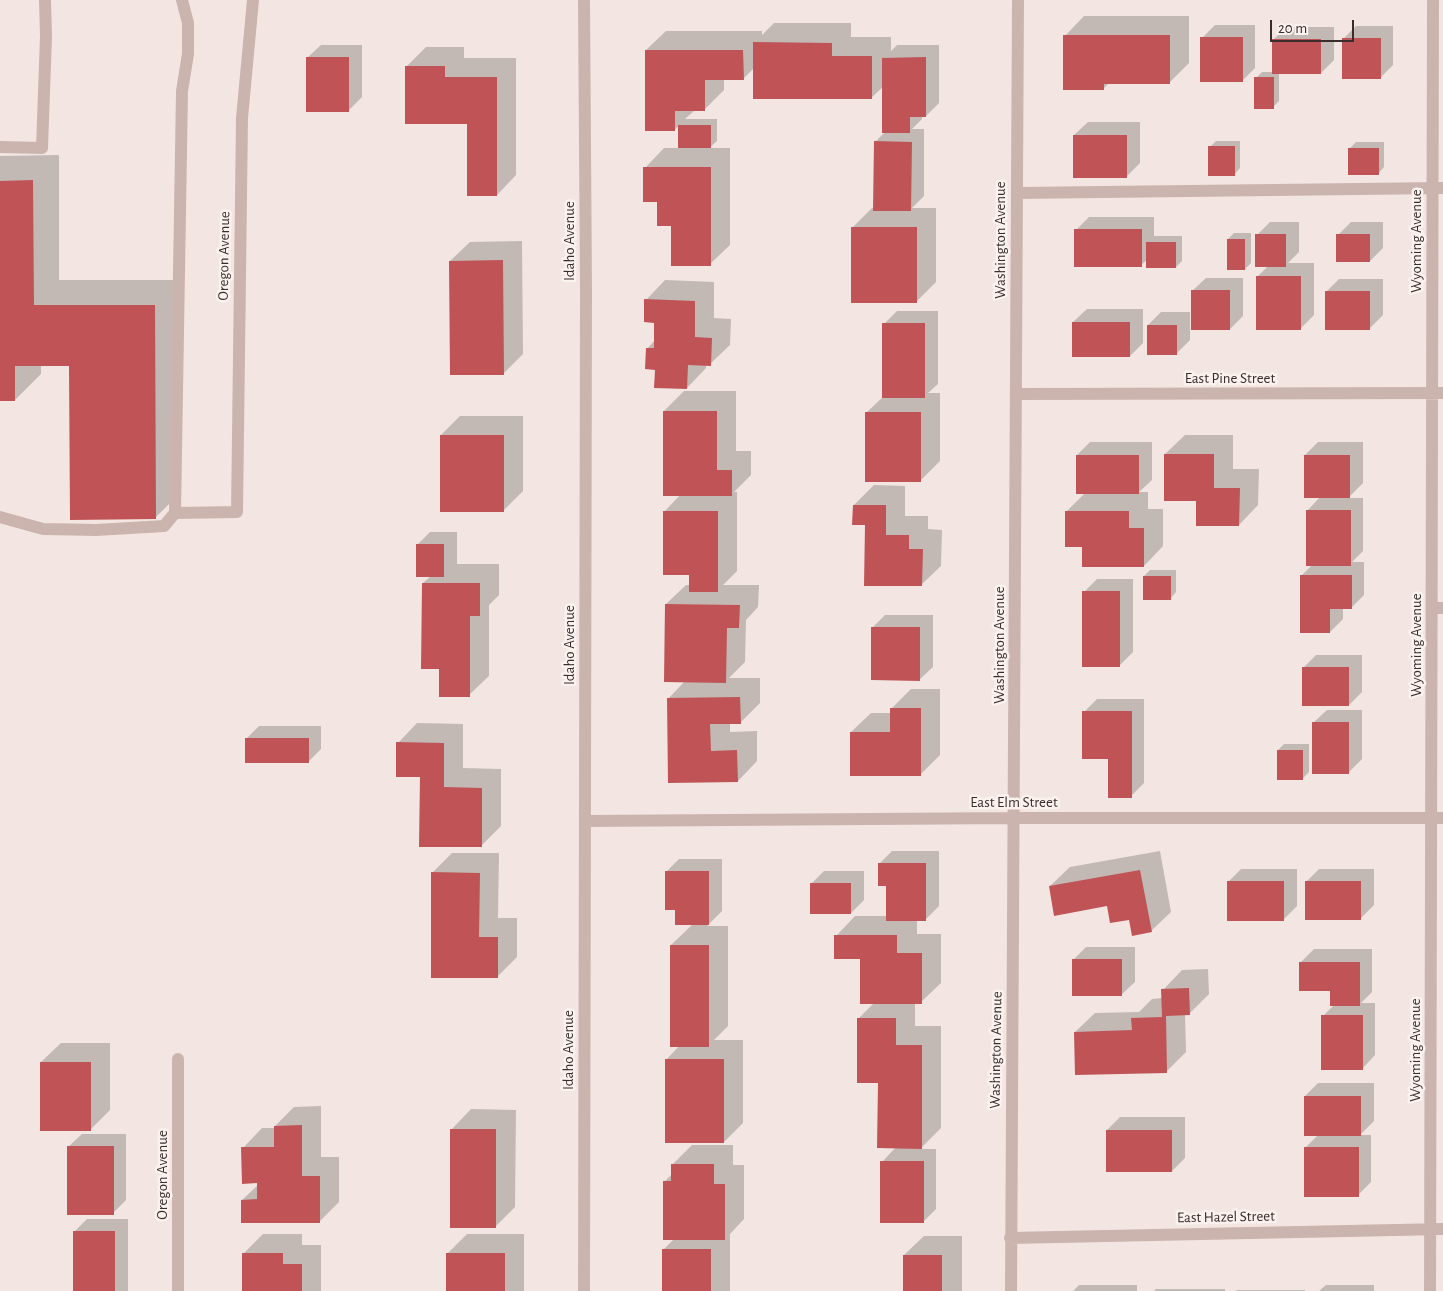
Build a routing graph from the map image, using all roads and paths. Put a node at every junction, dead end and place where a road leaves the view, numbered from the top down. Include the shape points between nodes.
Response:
1 (46, 0) edge
2 (182, 0) edge
3 (253, 0) edge
4 (584, 0) edge
5 (1018, 0) edge
6 (1432, 0) edge
7 (0, 148) edge
8 (1438, 188) edge
9 (1017, 192) junction
10 (1438, 393) edge
11 (1016, 394) junction
12 (175, 513) junction
13 (0, 517) edge
14 (1438, 608) edge
15 (1014, 818) junction
16 (1437, 818) edge
17 (584, 821) junction
18 (178, 1059) dead end
19 (1437, 1229) edge
20 (1010, 1238) junction
21 (178, 1291) edge
22 (584, 1291) edge
23 (1011, 1291) edge
24 (1430, 1291) edge

1 - 7 street via 42,148
2 - 12 street via 188,23 188,54 182,91
3 - 12 street, Oregon Avenue via 242,118 237,512
4 - 17 street, Idaho Avenue
5 - 9 street, Washington Avenue
6 - 8 street, Wyoming Avenue
8 - 9 street
8 - 10 street, Wyoming Avenue
9 - 11 street, Washington Avenue
10 - 11 street, East Pine Street
10 - 14 street, Wyoming Avenue
11 - 15 street, Washington Avenue
12 - 13 street via 164,526 96,530 43,529
14 - 16 street, Wyoming Avenue
15 - 16 street, East Elm Street
15 - 17 street, East Elm Street
15 - 20 street, Washington Avenue
16 - 19 street, Wyoming Avenue
17 - 22 street, Idaho Avenue
18 - 21 street, Oregon Avenue
19 - 20 street, East Hazel Street
19 - 24 street, Wyoming Avenue
20 - 23 street, Washington Avenue

